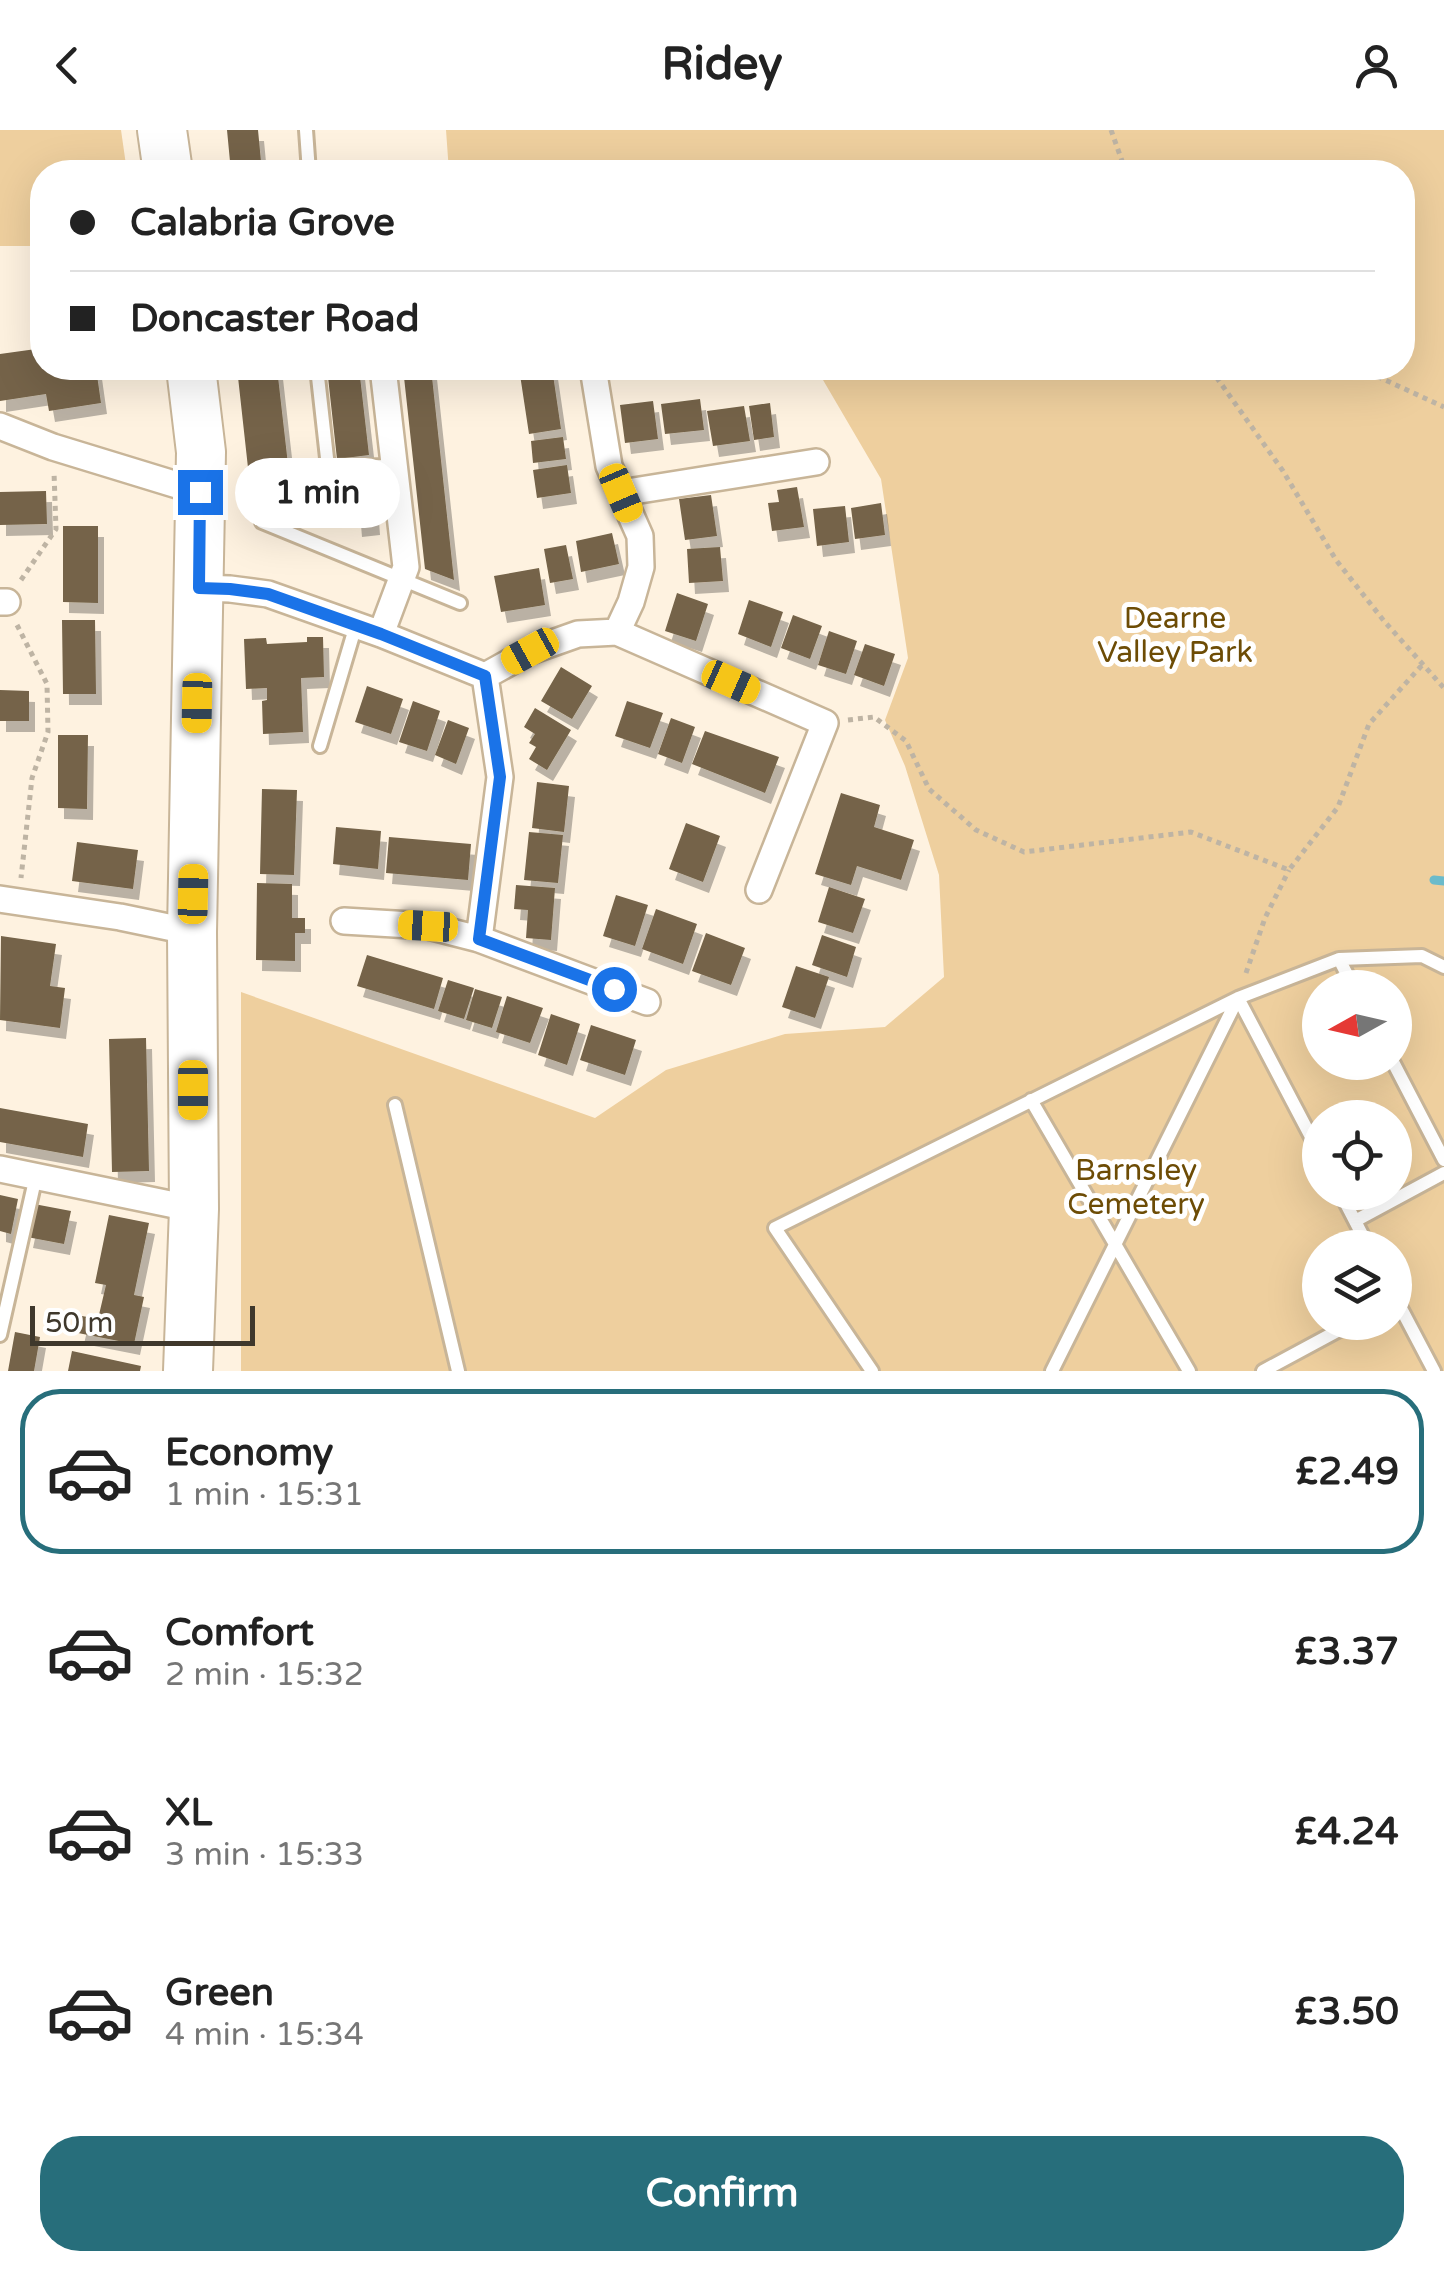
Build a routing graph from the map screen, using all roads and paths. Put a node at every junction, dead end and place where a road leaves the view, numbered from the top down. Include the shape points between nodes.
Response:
1 (162, 130) edge
2 (306, 130) edge
3 (1111, 130) edge
4 (166, 160) edge
5 (308, 160) edge
6 (1122, 160) edge
7 (192, 380) edge
8 (318, 380) edge
9 (384, 380) edge
10 (594, 380) edge
11 (1218, 380) edge
12 (1385, 380) edge
13 (1444, 407) edge
14 (0, 426) edge
15 (53, 447) junction
16 (816, 462) dead end
17 (394, 466) junction
18 (200, 492) junction
19 (621, 493) junction
20 (262, 522) dead end
21 (402, 579) junction
22 (199, 588) junction
23 (4, 602) edge
24 (460, 603) dead end
25 (369, 630) junction
26 (617, 632) junction
27 (1423, 664) junction
28 (485, 676) junction
29 (1444, 688) edge
30 (825, 723) junction
31 (320, 746) dead end
32 (1290, 870) junction
33 (760, 890) dead end
34 (10, 900) edge
35 (344, 921) dead end
36 (192, 932) junction
37 (479, 939) junction
38 (1339, 960) junction
39 (1444, 967) edge
40 (1344, 970) edge
41 (1238, 998) junction
42 (647, 1002) dead end
43 (1402, 1080) edge
44 (1031, 1100) junction
45 (395, 1105) dead end
46 (1302, 1120) edge
47 (1444, 1160) edge
48 (0, 1169) edge
49 (1444, 1173) edge
50 (36, 1176) junction
51 (194, 1209) junction
52 (1350, 1210) edge
53 (1355, 1220) junction
54 (1360, 1230) edge
55 (1114, 1246) junction
56 (2, 1320) edge
57 (1412, 1330) edge
58 (0, 1336) edge
59 (1321, 1340) edge
60 (188, 1371) edge
61 (458, 1371) edge
62 (872, 1371) edge
63 (1052, 1371) edge
64 (1188, 1371) edge
65 (1263, 1371) edge
66 (1434, 1371) edge

1 - 4 highway
2 - 5 lane
3 - 6 path
7 - 18 highway
8 - 17 lane via 328,466
9 - 17 street
10 - 19 street via 609,466
11 - 27 path via 1336,560
12 - 13 path
14 - 15 street
15 - 18 street
15 - 23 path via 56,529
16 - 19 street
17 - 21 street
18 - 22 highway
19 - 26 street via 640,536 641,567
20 - 21 lane
21 - 24 lane
21 - 25 street
22 - 25 street via 268,594
22 - 36 highway
23 - 34 path via 47,684 48,732 32,778
25 - 28 street
25 - 31 lane
26 - 28 street via 578,634
26 - 30 street
27 - 29 path
27 - 32 path via 1369,724 1338,807
28 - 37 street via 500,777
30 - 32 path via 874,717 906,741 929,789 976,830 1024,852 1191,832
30 - 33 street
32 - 41 path
34 - 36 street
35 - 37 street via 428,926
36 - 51 highway
37 - 42 street
38 - 39 lane via 1422,956
38 - 40 lane
38 - 41 lane
41 - 44 lane
41 - 46 lane
41 - 55 lane
43 - 47 lane
44 - 55 lane
44 - 62 lane via 775,1228
45 - 61 lane
48 - 50 street
49 - 53 lane
50 - 51 street
50 - 56 lane
51 - 60 highway
52 - 53 lane
53 - 54 lane
55 - 63 lane
55 - 64 lane
56 - 58 lane
57 - 66 lane
59 - 65 lane

